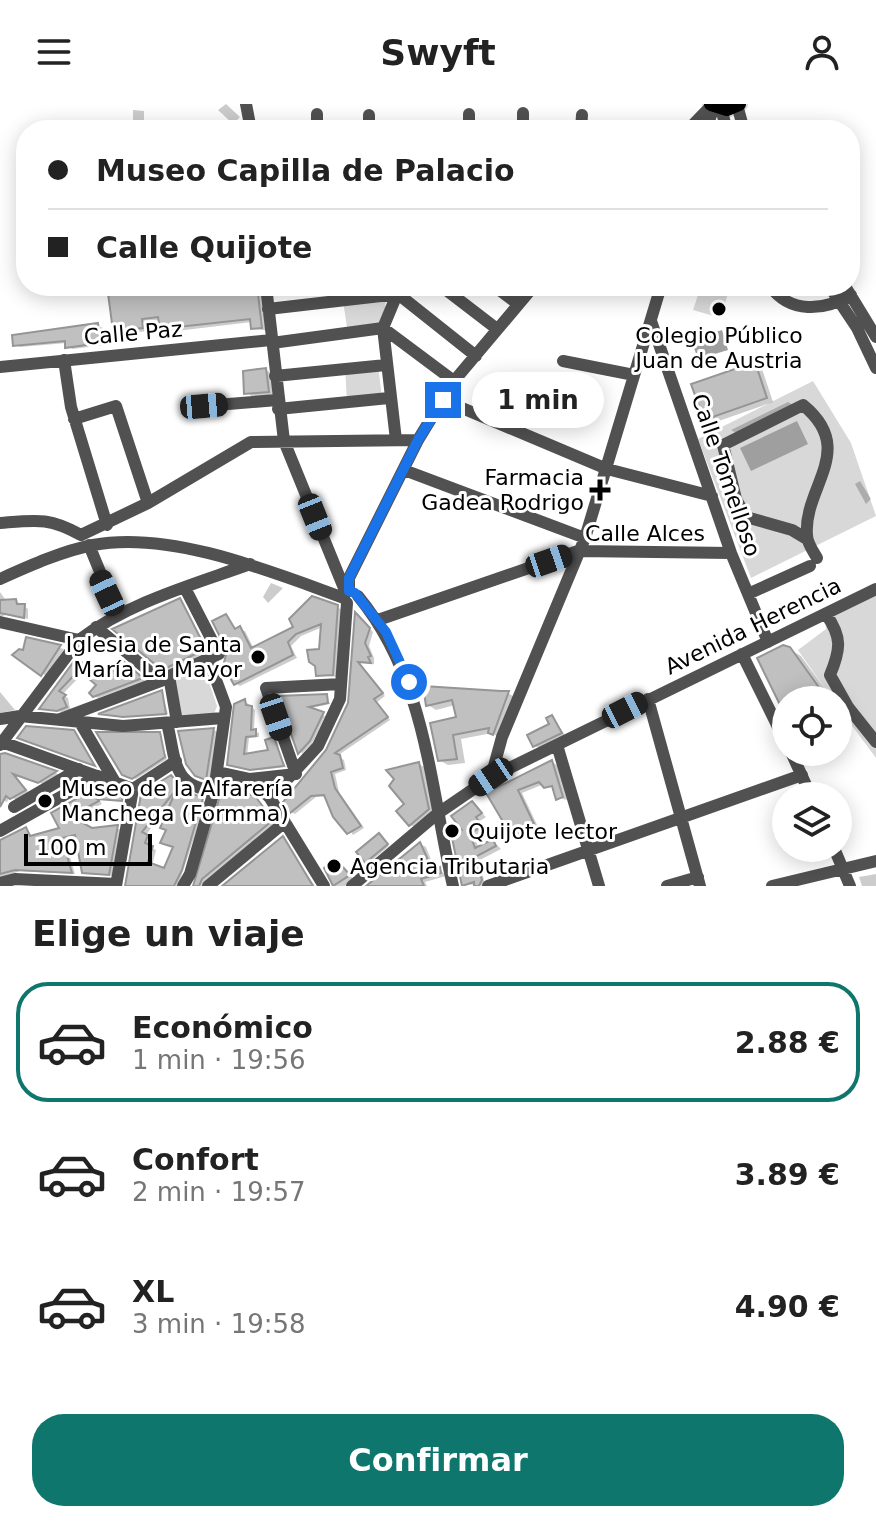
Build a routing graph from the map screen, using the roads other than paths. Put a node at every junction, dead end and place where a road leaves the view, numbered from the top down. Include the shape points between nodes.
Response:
1 (738, 105) edge
2 (715, 106) edge
3 (523, 113) dead end
4 (317, 114) dead end
5 (469, 114) dead end
6 (369, 115) dead end
7 (582, 115) dead end
8 (317, 120) edge
9 (369, 120) edge
10 (469, 120) edge
11 (523, 120) edge
12 (582, 120) edge
13 (699, 120) edge
14 (267, 296) edge
15 (358, 296) edge
16 (396, 296) edge
17 (406, 296) edge
18 (454, 296) edge
19 (507, 296) edge
20 (525, 296) edge
21 (658, 296) edge
22 (781, 296) edge
23 (839, 296) edge
24 (846, 296) edge
25 (846, 296) edge
26 (518, 304) junction
27 (268, 309) junction
28 (651, 321) junction
29 (383, 328) junction
30 (497, 329) junction
31 (876, 337) edge
32 (271, 342) junction
33 (476, 356) junction
34 (64, 360) junction
35 (563, 361) dead end
36 (386, 365) junction
37 (0, 367) edge
38 (876, 368) edge
39 (634, 375) junction
40 (275, 376) junction
41 (454, 381) junction
42 (389, 398) junction
43 (443, 400) junction
44 (277, 404) junction
45 (204, 406) dead end
46 (74, 419) junction
47 (396, 440) junction
48 (418, 440) junction
49 (284, 441) junction
50 (607, 469) junction
51 (404, 470) junction
52 (712, 496) junction
53 (148, 503) junction
54 (0, 523) edge
55 (103, 527) junction
56 (585, 538) junction
57 (807, 539) junction
58 (84, 543) junction
59 (104, 543) junction
60 (578, 551) junction
61 (731, 553) junction
62 (250, 564) junction
63 (0, 579) edge
64 (185, 588) junction
65 (876, 589) edge
66 (748, 594) junction
67 (350, 598) junction
68 (117, 613) junction
69 (826, 614) junction
70 (378, 620) junction
71 (0, 622) edge
72 (96, 627) junction
73 (79, 640) junction
74 (768, 642) junction
75 (742, 654) junction
76 (214, 656) junction
77 (165, 679) junction
78 (341, 684) junction
79 (648, 699) junction
80 (772, 715) edge
81 (20, 716) junction
82 (223, 718) junction
83 (0, 719) edge
84 (57, 720) junction
85 (172, 722) junction
86 (81, 724) junction
87 (876, 742) edge
88 (1, 744) edge
89 (557, 745) junction
90 (176, 761) junction
91 (798, 766) edge
92 (79, 769) junction
93 (218, 772) junction
94 (296, 774) junction
95 (802, 775) junction
96 (98, 776) junction
97 (491, 777) junction
98 (250, 779) junction
99 (115, 782) junction
100 (805, 782) edge
101 (133, 789) junction
102 (214, 791) junction
103 (270, 798) junction
104 (14, 807) dead end
105 (437, 814) junction
106 (681, 820) junction
107 (285, 822) junction
108 (0, 831) edge
109 (590, 851) junction
110 (876, 861) edge
111 (840, 862) edge
112 (842, 867) junction
113 (699, 882) edge
114 (0, 883) edge
115 (116, 885) edge
116 (183, 886) edge
117 (208, 886) edge
118 (324, 886) edge
119 (352, 886) edge
120 (453, 886) edge
121 (488, 886) edge
122 (599, 886) edge
123 (667, 886) edge
124 (772, 886) edge
125 (850, 886) edge

1 - 2 main road
2 - 13 street
3 - 11 street
4 - 8 street
5 - 10 street
6 - 9 street
7 - 12 street
14 - 27 street
15 - 27 street
16 - 29 street
17 - 33 street
18 - 30 street
19 - 26 street
20 - 26 street
21 - 28 street
22 - 23 street via 806,308
24 - 31 street
25 - 38 street
26 - 30 street
27 - 32 street
28 - 39 street
28 - 52 street, Calle Tomelloso
29 - 32 street, Calle Paz
29 - 36 street
29 - 41 street
30 - 33 street
32 - 34 street, Calle Paz
32 - 40 street
33 - 41 street
34 - 37 street, Calle Paz
34 - 46 street
35 - 39 street
36 - 40 street
36 - 42 street
39 - 50 street
40 - 44 street
41 - 43 street
42 - 44 street
42 - 47 street
43 - 48 street
43 - 50 street
44 - 45 street
44 - 49 street
46 - 53 street via 116,406
46 - 55 street
47 - 48 street
47 - 49 street
48 - 51 street
49 - 53 street via 251,442
49 - 67 street
50 - 52 street
50 - 56 street
51 - 56 street
51 - 67 street via 349,578
52 - 61 street, Calle Tomelloso
53 - 55 street
54 - 58 street via 56,521
55 - 58 street
55 - 59 street
56 - 60 street
57 - 57 street via 807,514 827,460 821,426 803,405 723,445 746,517
57 - 66 street via 813,562
58 - 59 street
58 - 63 street
58 - 68 street
59 - 62 street via 157,545
60 - 61 street, Calle Alces
60 - 70 street, Calle Alces
60 - 97 street via 502,737
61 - 66 street, Calle Tomelloso
62 - 64 street
62 - 67 street
64 - 68 street
64 - 76 street
65 - 69 street, Avenida Herencia
66 - 74 street, Calle Tomelloso
67 - 70 street
67 - 78 street
68 - 72 street
69 - 74 street, Avenida Herencia
69 - 87 street via 841,647 830,675
70 - 105 street via 416,705
71 - 73 street
72 - 73 street
72 - 77 street
73 - 81 street
74 - 75 street, Avenida Herencia
75 - 79 street, Avenida Herencia
75 - 80 street
76 - 77 street
76 - 82 street via 226,707
77 - 84 street
77 - 85 street
78 - 94 street via 340,699 318,746
78 - 94 street via 266,688
79 - 89 street, Avenida Herencia
79 - 106 street
81 - 83 street
81 - 84 street
81 - 88 street
82 - 85 street
82 - 93 street
84 - 86 street
85 - 86 street
85 - 90 street
86 - 99 street
88 - 92 street
89 - 97 street, Avenida Herencia
89 - 109 street
90 - 101 street
90 - 102 street via 188,785
91 - 95 street
92 - 96 street
92 - 104 street
93 - 98 street
93 - 102 street
94 - 98 street
94 - 103 street
95 - 100 street
95 - 106 street
96 - 99 street
96 - 108 street
97 - 105 street, Avenida Herencia
98 - 103 street
99 - 101 street
101 - 115 street
102 - 116 street
103 - 107 street
105 - 119 street, Avenida Herencia
105 - 120 street
106 - 109 street
106 - 113 street
107 - 117 street
107 - 118 street
109 - 121 street
109 - 122 street
110 - 112 street
111 - 112 street
112 - 124 street
112 - 125 street
113 - 123 street
114 - 115 street via 15,879

